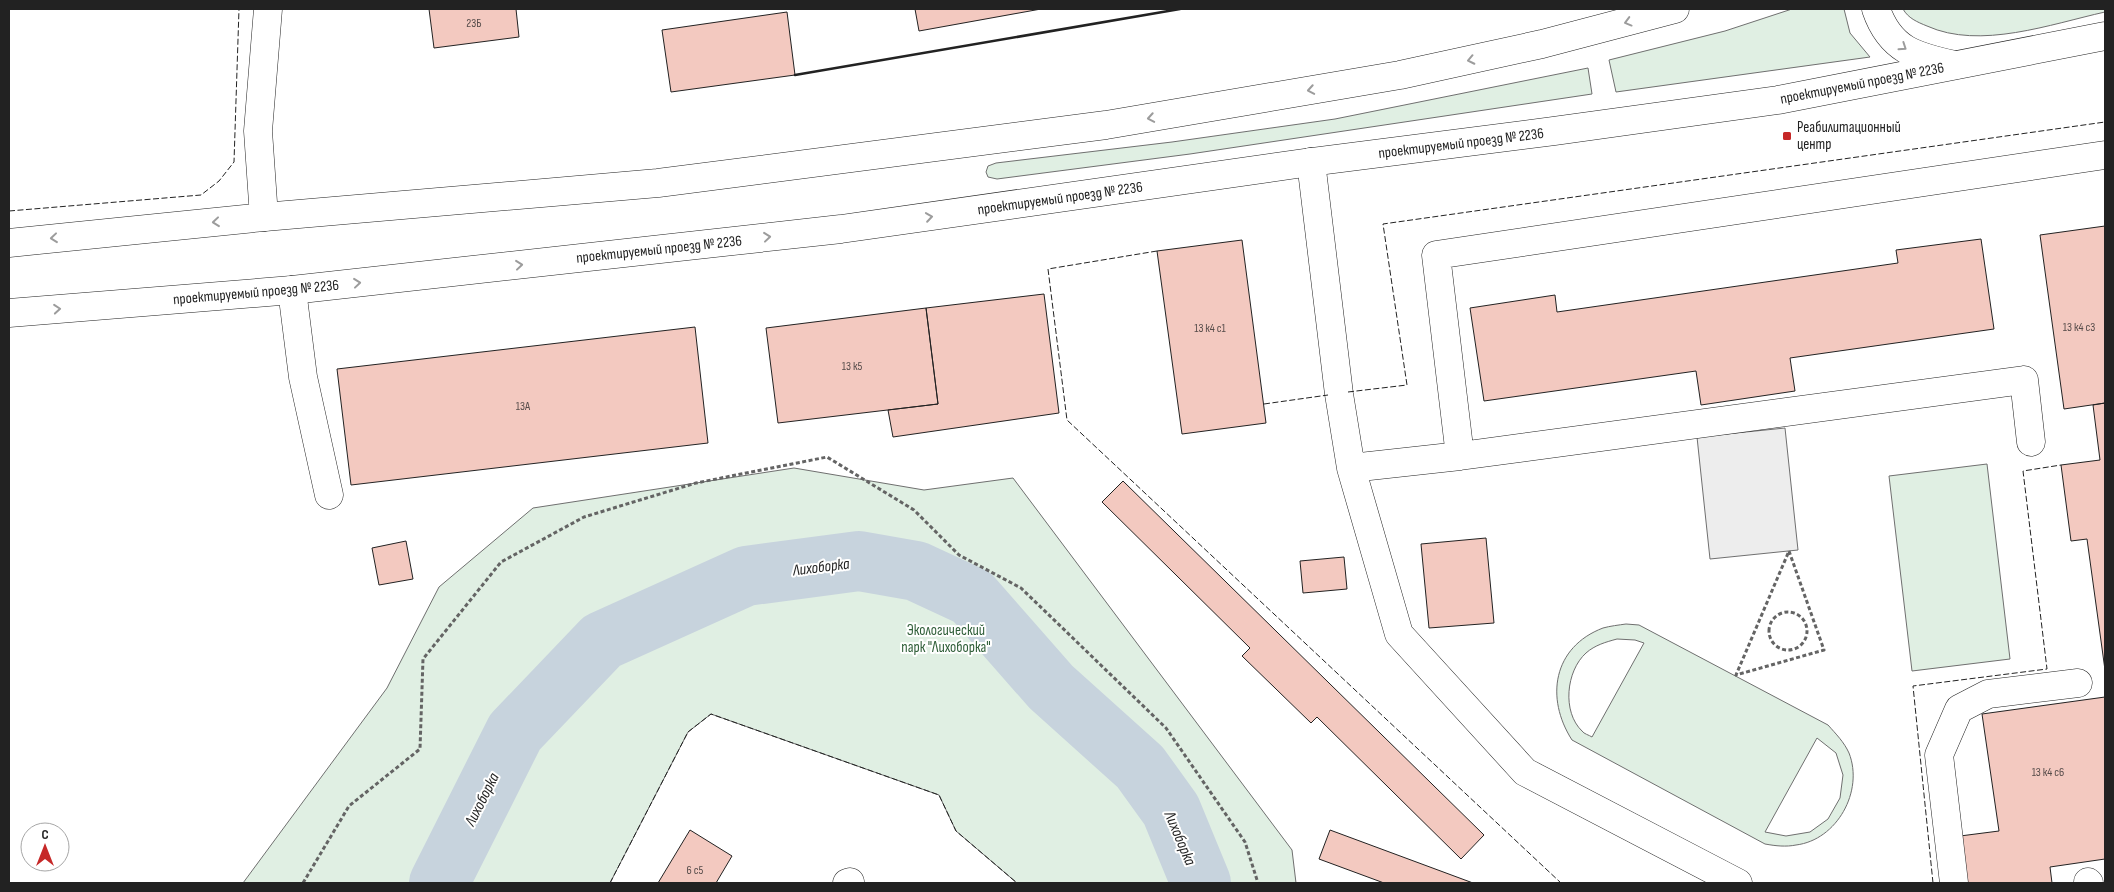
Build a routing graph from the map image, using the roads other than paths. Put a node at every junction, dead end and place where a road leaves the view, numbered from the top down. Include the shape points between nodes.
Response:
1 (268, 9) edge
2 (1675, 9) edge
3 (1876, 9) edge
4 (2105, 36) edge
5 (1955, 65) junction
6 (2105, 155) edge
7 (1312, 162) junction
8 (264, 217) junction
9 (9, 243) edge
10 (292, 290) junction
11 (9, 314) edge
12 (2031, 442) dead end
13 (1460, 456) junction
14 (1351, 468) junction
15 (329, 495) dead end
16 (2078, 683) dead end
17 (1738, 883) edge
18 (1954, 883) edge

1 - 8 main road via 258,131
2 -> 8 main road via 1542,44 1400,75 1106,125 658,183
3 -> 5 main road via 1882,26 1900,47 1924,58
4 - 5 main road, проектируемый проезд № 2236
5 - 7 main road, проектируемый проезд № 2236 via 1778,100
6 - 13 main road via 1436,255
10 -> 7 main road, проектируемый проезд № 2236 via 841,229
7 - 14 main road
8 -> 9 main road
11 -> 10 main road, проектируемый проезд № 2236
10 - 15 main road via 303,378
12 - 13 main road via 2024,380
13 - 14 main road
14 - 17 main road via 1399,634 1525,772
16 - 18 main road via 1988,694 1959,709 1939,755

